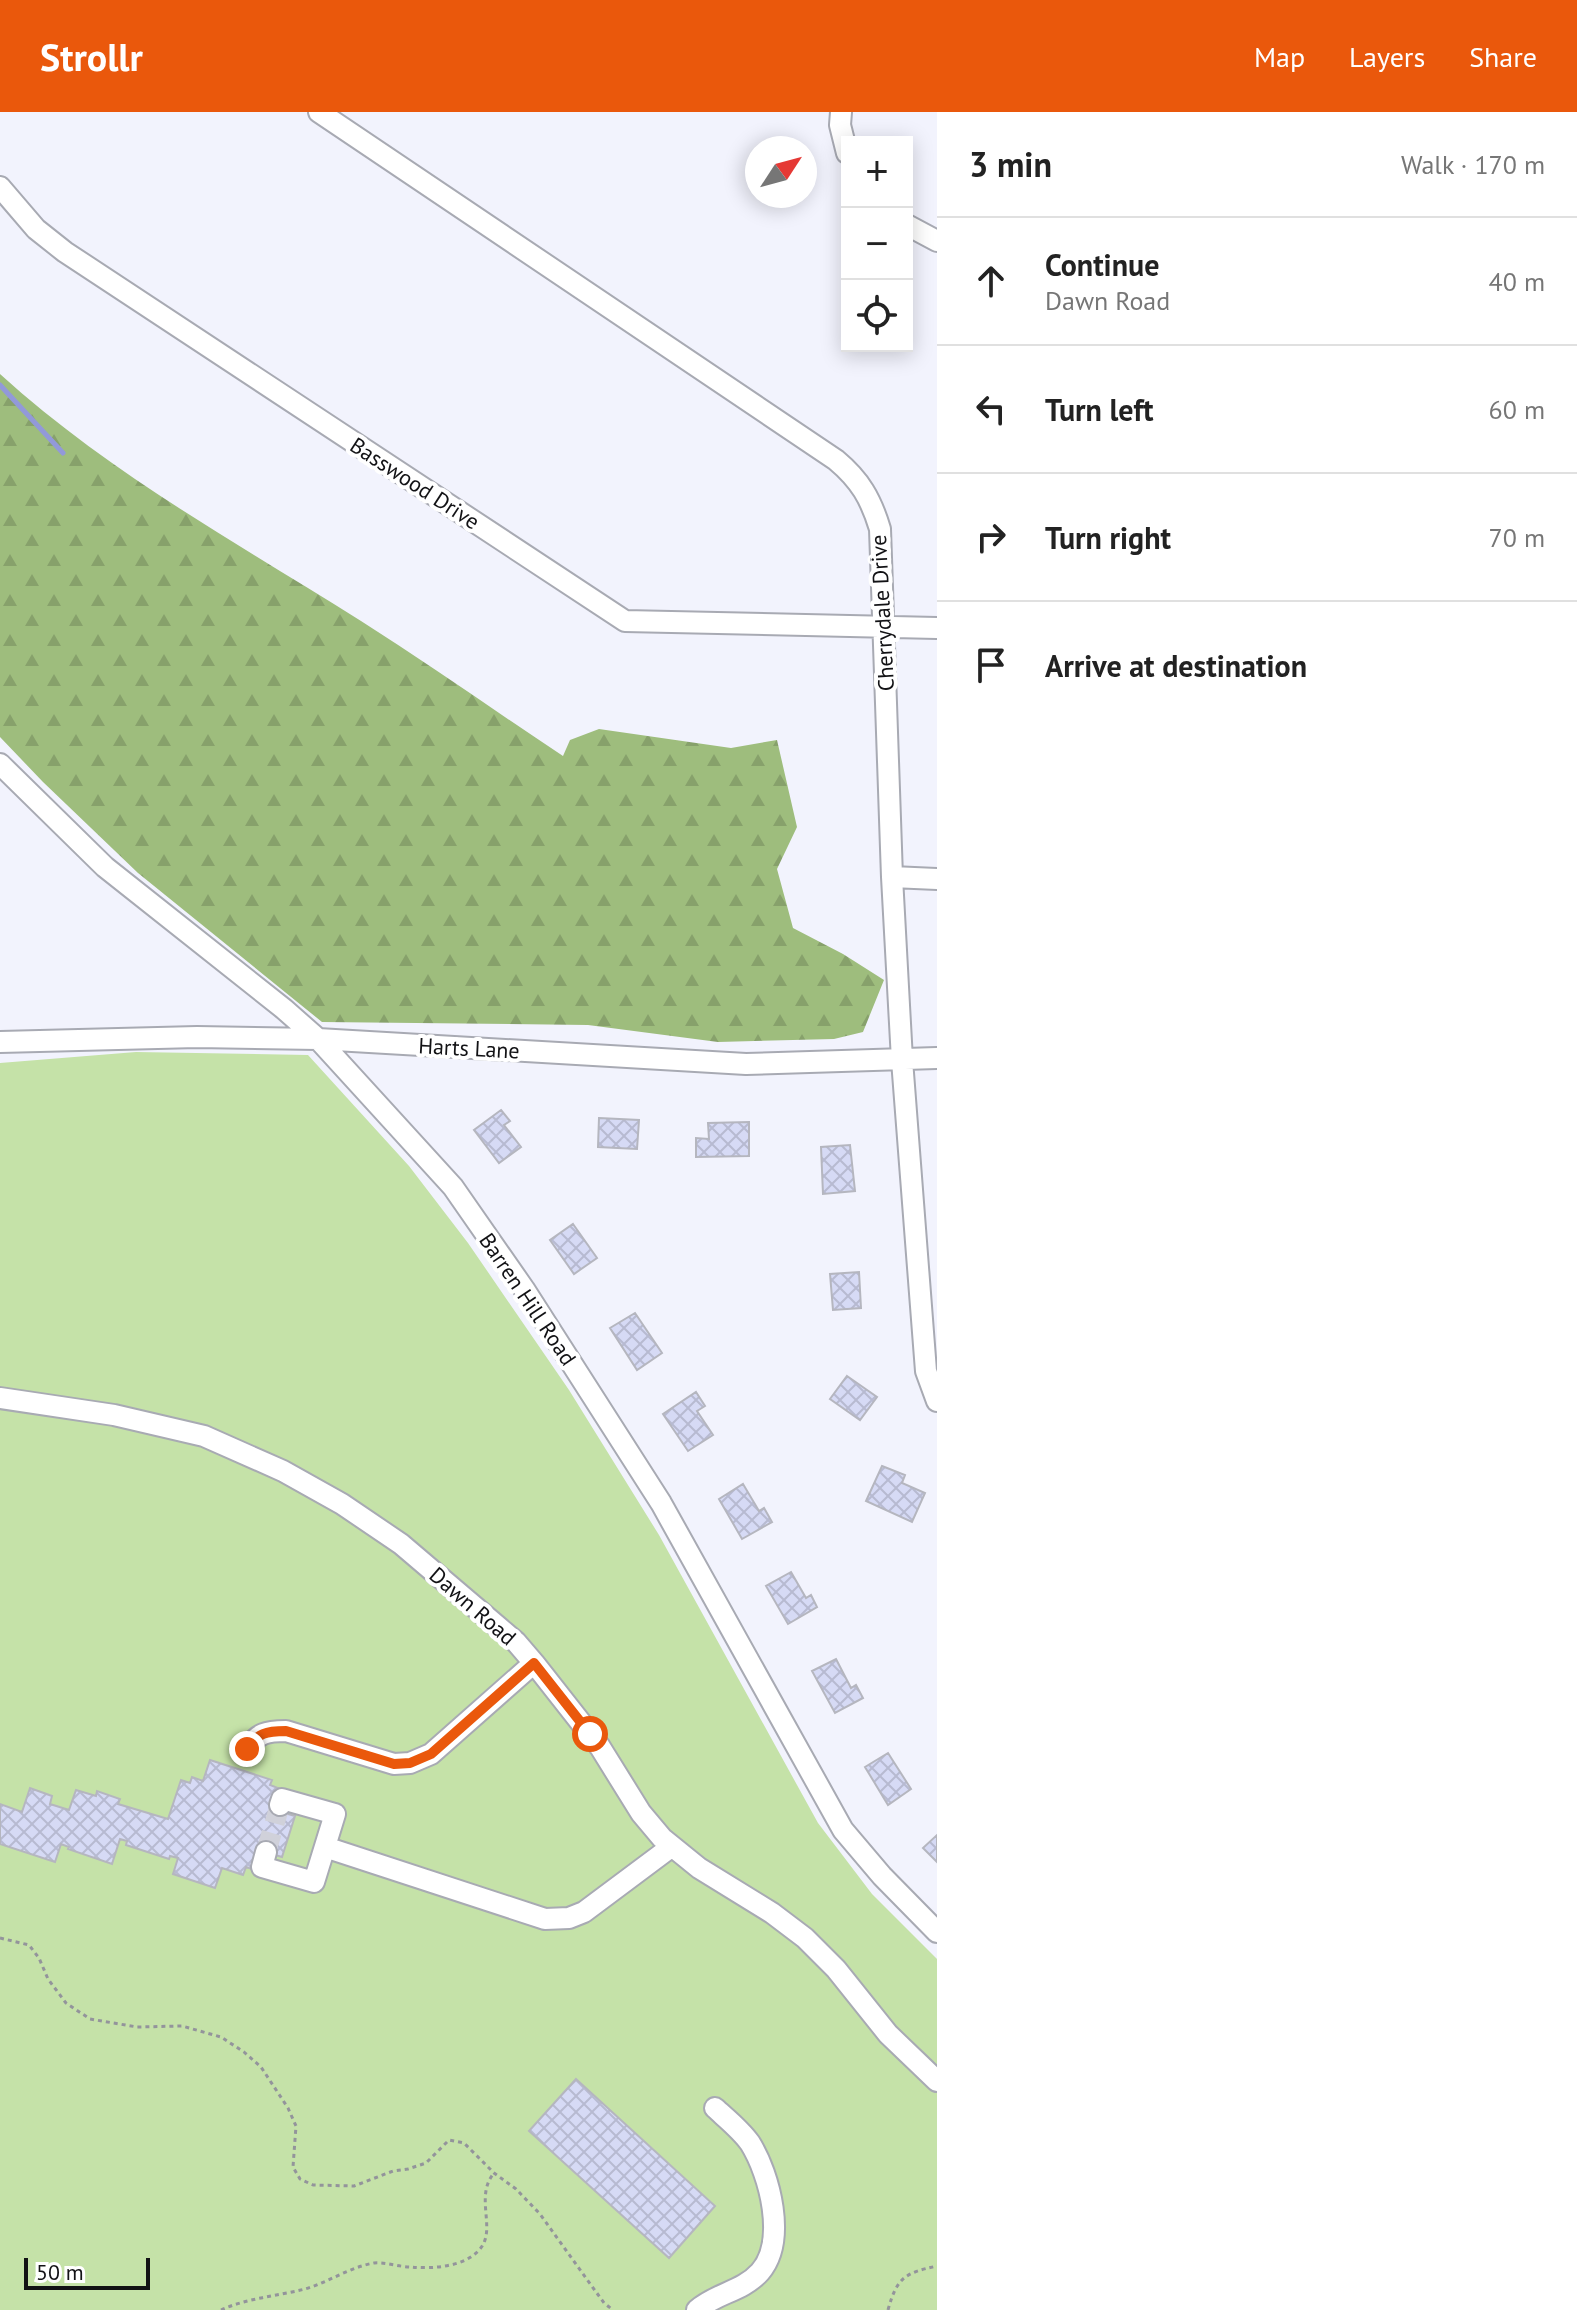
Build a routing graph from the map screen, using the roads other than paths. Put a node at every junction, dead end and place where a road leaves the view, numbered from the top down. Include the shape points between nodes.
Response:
1 (319, 112) edge
2 (841, 112) edge
3 (843, 136) edge
4 (0, 187) edge
5 (913, 228) edge
6 (937, 241) edge
7 (884, 628) junction
8 (937, 628) edge
9 (0, 764) edge
10 (892, 877) junction
11 (937, 879) edge
12 (318, 1039) junction
13 (0, 1042) edge
14 (937, 1058) edge
15 (902, 1060) junction
16 (0, 1398) edge
17 (937, 1401) edge
18 (534, 1663) junction
19 (247, 1749) dead end
20 (280, 1805) dead end
21 (325, 1847) junction
22 (671, 1847) junction
23 (266, 1852) dead end
24 (937, 1932) edge
25 (937, 2081) edge
26 (715, 2108) dead end
27 (697, 2310) edge

1 - 7 street, Cherrydale Drive via 851,473 872,503 880,529
2 - 3 street
4 - 7 street, Basswood Drive via 36,229 65,252 625,621
5 - 6 street
7 - 8 street, Basswood Drive
7 - 10 street, Cherrydale Drive
9 - 12 street, Barren Hill Road via 105,867
10 - 11 street
10 - 15 street, Cherrydale Drive
12 - 13 street, Harts Lane
12 - 15 street, Harts Lane via 746,1064
12 - 24 street, Barren Hill Road via 453,1187 524,1289 661,1503 843,1830
14 - 15 street, Harts Lane
15 - 17 street, Cherrydale Drive via 923,1342
16 - 18 street, Dawn Road via 114,1415 204,1436 283,1471 401,1544
18 - 19 street via 431,1754 410,1763 394,1764 286,1731 256,1736
18 - 22 street, Dawn Road
20 - 21 street via 282,1799 335,1814
21 - 22 street via 545,1919 584,1912
21 - 23 street via 314,1882 262,1867
22 - 25 street, Dawn Road via 805,1938 888,2034
26 - 27 street via 750,2143 773,2203 775,2228 762,2270 740,2289

